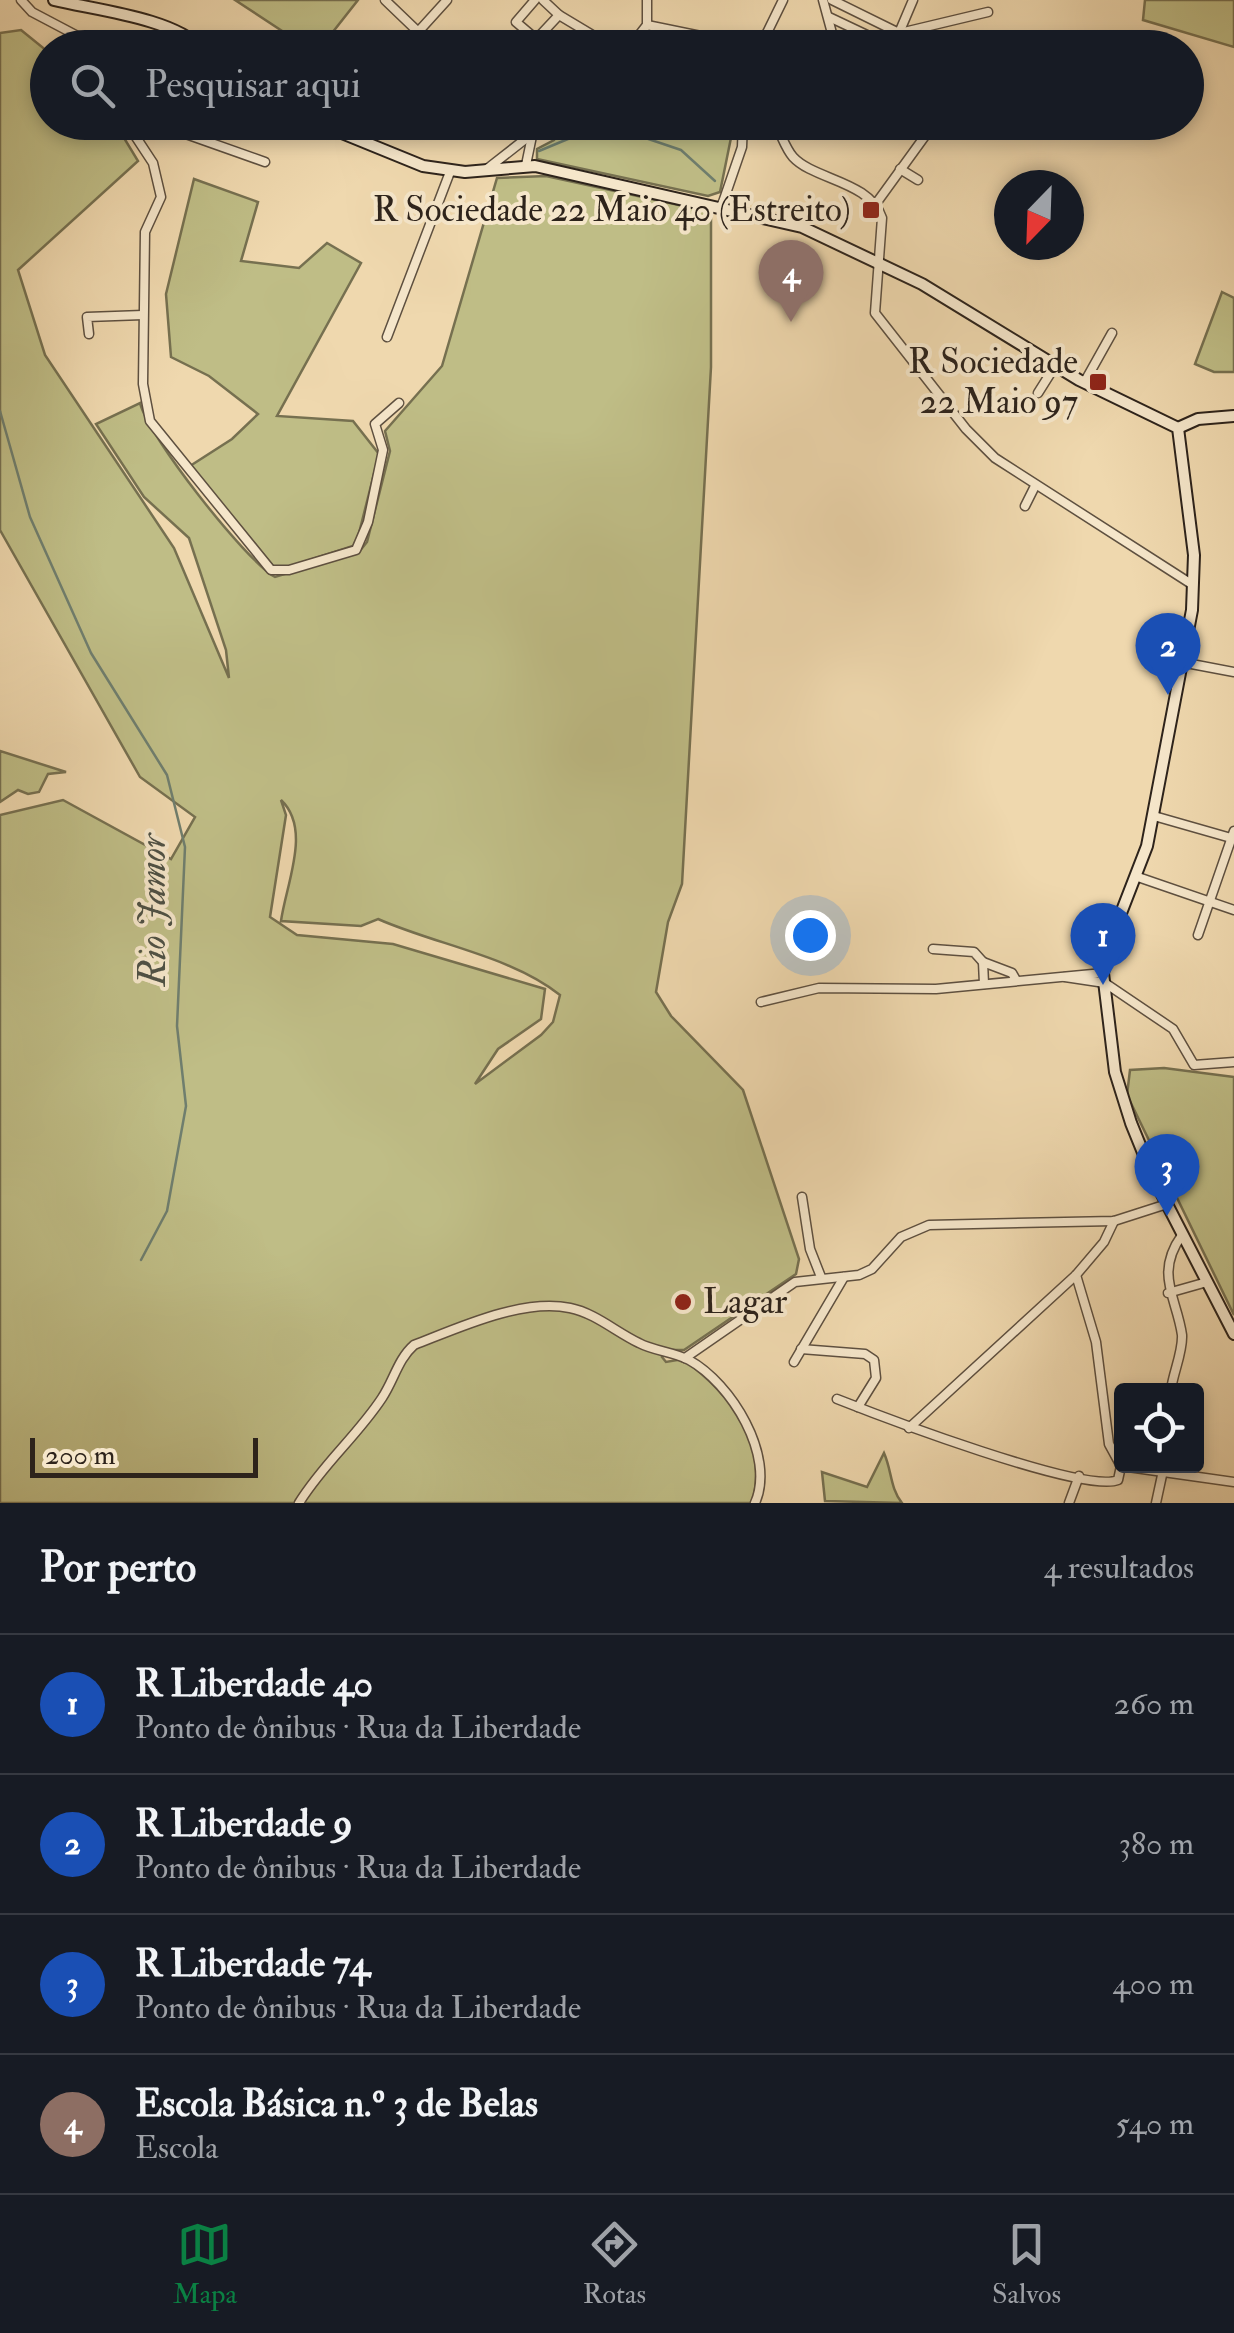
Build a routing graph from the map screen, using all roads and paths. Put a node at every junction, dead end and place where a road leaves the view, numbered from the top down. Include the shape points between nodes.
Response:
1 (21, 0) edge
2 (54, 0) edge
3 (384, 0) edge
4 (447, 0) edge
5 (535, 0) edge
6 (543, 0) edge
7 (647, 0) edge
8 (783, 0) edge
9 (823, 0) edge
10 (832, 0) edge
11 (913, 0) edge
12 (97, 5) edge
13 (988, 12) dead end
14 (559, 15) junction
15 (830, 17) junction
16 (647, 24) junction
17 (65, 30) edge
18 (171, 30) edge
19 (416, 30) edge
20 (420, 30) edge
21 (525, 30) edge
22 (545, 30) edge
23 (584, 30) edge
24 (642, 30) edge
25 (676, 30) edge
26 (770, 30) edge
27 (833, 30) edge
28 (856, 30) edge
29 (890, 30) edge
30 (900, 30) edge
31 (914, 30) edge
32 (138, 140) edge
33 (203, 140) edge
34 (355, 140) edge
35 (527, 140) edge
36 (531, 140) edge
37 (742, 140) edge
38 (784, 140) edge
39 (922, 140) edge
40 (521, 145) junction
41 (265, 162) dead end
42 (523, 165) junction
43 (900, 169) junction
44 (483, 171) junction
45 (450, 172) junction
46 (918, 180) dead end
47 (875, 205) junction
48 (720, 208) junction
49 (880, 263) junction
50 (143, 315) junction
51 (89, 334) dead end
52 (1112, 334) dead end
53 (387, 337) dead end
54 (1055, 366) junction
55 (1084, 383) junction
56 (1038, 393) dead end
57 (400, 403) dead end
58 (1234, 416) edge
59 (1178, 428) junction
60 (1035, 486) junction
61 (1025, 506) dead end
62 (1194, 585) junction
63 (1181, 662) junction
64 (1234, 672) edge
65 (1154, 816) junction
66 (1233, 834) edge
67 (1135, 876) junction
68 (1210, 902) junction
69 (1234, 910) edge
70 (1198, 935) dead end
71 (933, 948) dead end
72 (984, 962) junction
73 (1104, 978) junction
74 (1016, 980) junction
75 (984, 984) junction
76 (761, 1002) dead end
77 (1234, 1062) edge
78 (802, 1197) dead end
79 (1167, 1204) junction
80 (1114, 1220) junction
81 (1182, 1235) junction
82 (1076, 1275) junction
83 (844, 1277) junction
84 (821, 1278) junction
85 (1207, 1282) junction
86 (1168, 1293) junction
87 (1234, 1334) edge
88 (801, 1349) junction
89 (685, 1358) junction
90 (794, 1362) dead end
91 (1172, 1383) edge
92 (838, 1399) dead end
93 (858, 1407) junction
94 (910, 1428) junction
95 (1114, 1453) edge
96 (1120, 1473) edge
97 (1163, 1473) edge
98 (1186, 1473) edge
99 (1080, 1476) junction
100 (1234, 1482) edge
101 (299, 1503) edge
102 (756, 1503) edge
103 (1069, 1503) edge
104 (1156, 1503) edge

1 - 17 street
2 - 12 street
3 - 19 street
4 - 20 street
5 - 21 street via 516,22
6 - 14 street
7 - 16 street
8 - 26 street
9 - 15 street
10 - 29 street
11 - 30 street
12 - 18 street
13 - 31 street
14 - 22 street
14 - 23 street
15 - 27 street
15 - 28 street
16 - 24 street
16 - 25 street
32 - 50 street via 161,196 145,232
33 - 41 street
34 - 45 street
35 - 40 street
36 - 42 street
37 - 48 street
38 - 47 street via 794,158 839,178
39 - 43 street
40 - 42 street
40 - 44 street
42 - 44 street
42 - 48 street
43 - 46 street
43 - 47 street
44 - 45 street
45 - 53 street
47 - 49 street via 882,218
48 - 49 street via 802,227
49 - 54 street via 974,312
49 - 60 street via 875,314 966,429
50 - 51 street via 87,318
50 - 57 street via 150,422 271,570 356,550 383,450 375,424
52 - 55 street
54 - 55 street
54 - 56 street
55 - 59 street
58 - 59 street
59 - 62 street
60 - 61 street
60 - 62 street
62 - 63 street
63 - 64 street
63 - 65 street
65 - 66 street
65 - 67 street
66 - 68 street
67 - 68 street
67 - 73 street via 1109,944
68 - 69 street
68 - 70 street
71 - 72 street via 974,952
72 - 74 street
72 - 75 street
73 - 74 street
73 - 77 street via 1173,1030 1188,1061
73 - 79 street via 1116,1072
74 - 75 street
75 - 76 street via 819,988
78 - 84 street
79 - 80 street
79 - 81 street
80 - 82 street
80 - 83 street via 929,1224 901,1237 872,1269
81 - 85 street
81 - 86 street
82 - 94 street
82 - 95 street via 1096,1342
83 - 84 street
83 - 88 street
84 - 89 street via 794,1282
85 - 86 street
85 - 87 street
86 - 91 street via 1182,1337
88 - 90 street
88 - 93 street via 874,1360 876,1378
89 - 101 street via 638,1343 582,1312 550,1306 414,1344 384,1396 321,1466
89 - 102 street via 751,1431 761,1470
92 - 93 street
93 - 94 street
94 - 99 street
96 - 99 street via 1111,1483
97 - 104 street
98 - 100 street
99 - 103 street

